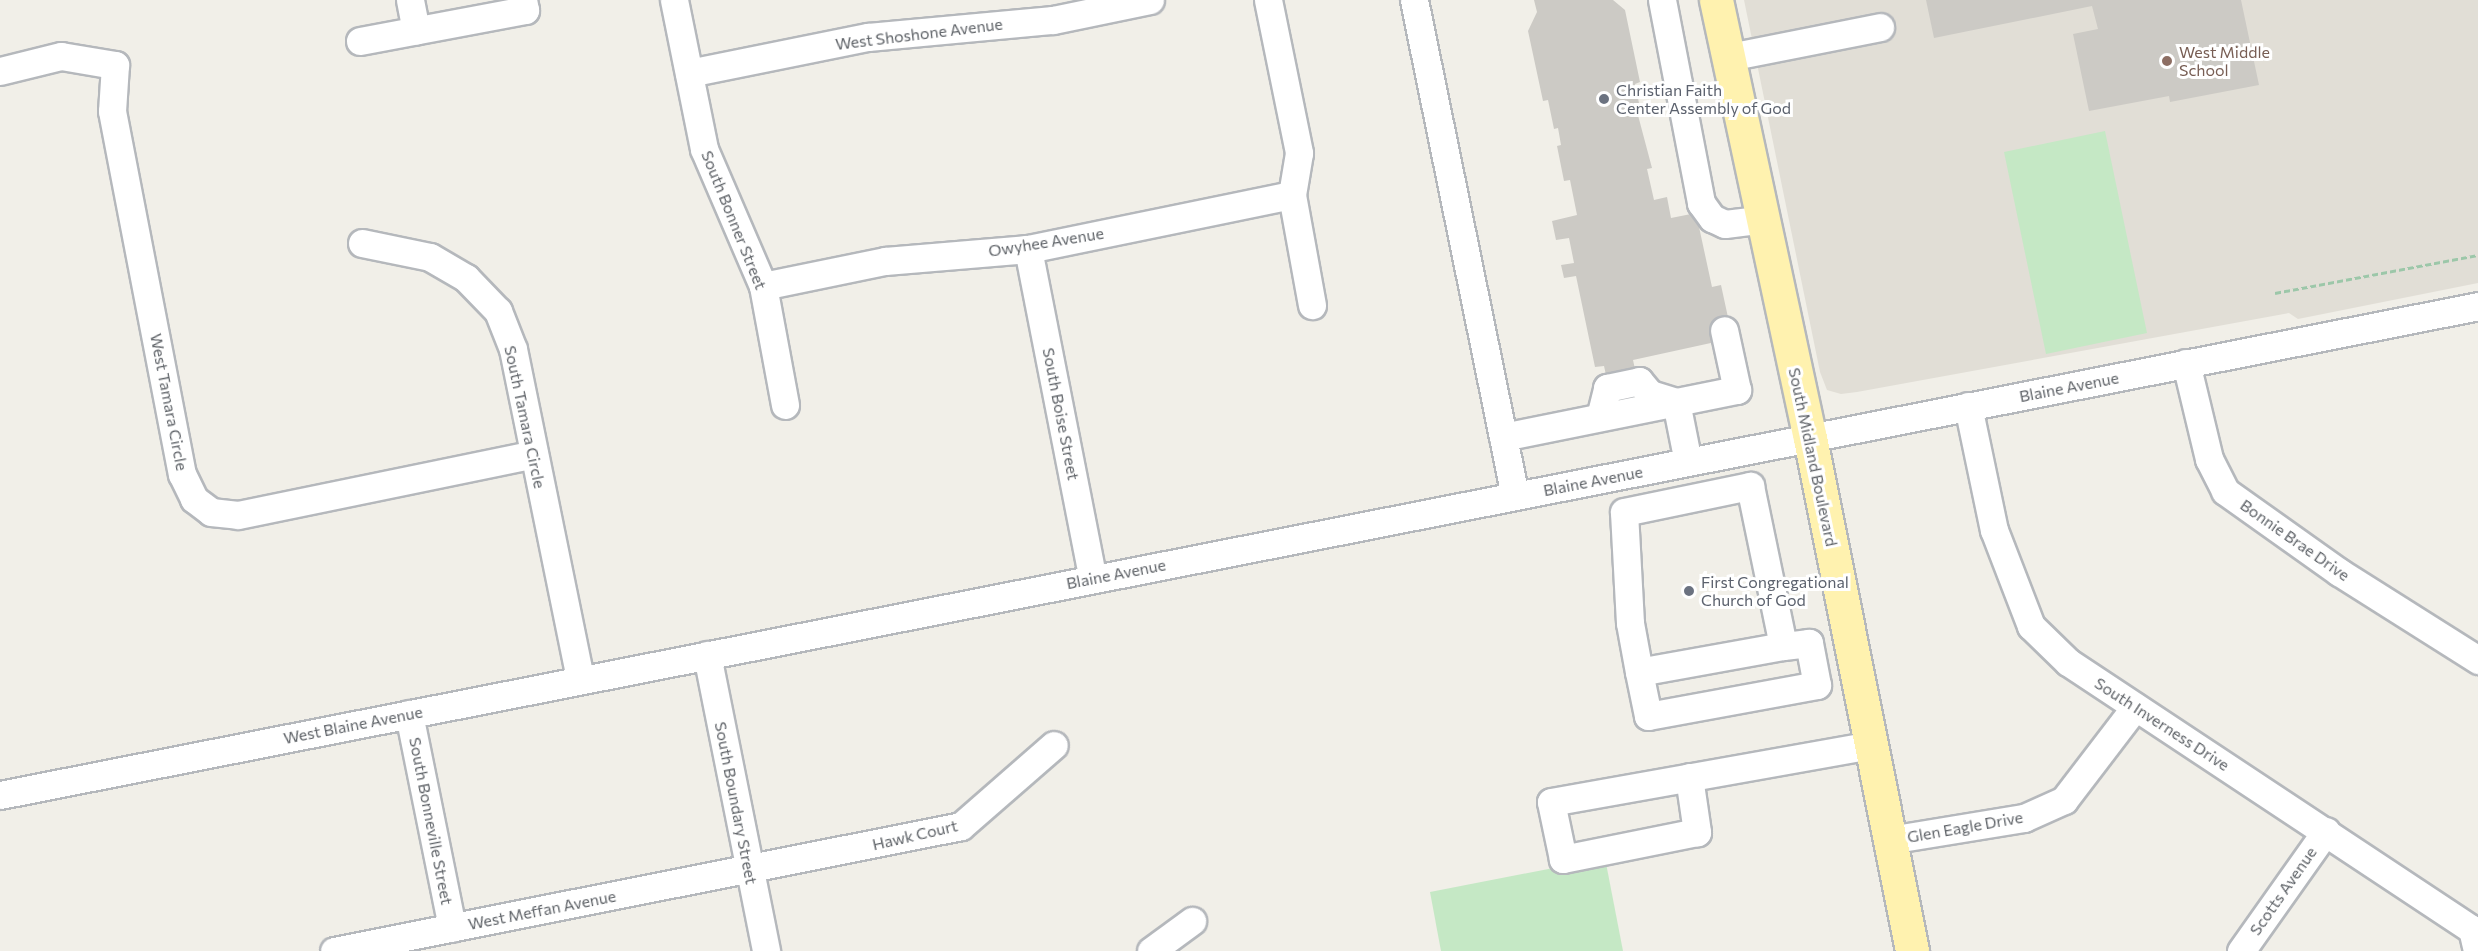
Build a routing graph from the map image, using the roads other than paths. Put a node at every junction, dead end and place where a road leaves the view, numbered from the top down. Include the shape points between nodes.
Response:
1 (410, 0) edge
2 (523, 0) edge
3 (674, 0) edge
4 (1150, 0) edge
5 (1268, 0) edge
6 (1414, 0) edge
7 (1662, 0) edge
8 (1716, 0) edge
9 (1880, 27) dead end
10 (416, 30) junction
11 (360, 41) dead end
12 (1729, 57) junction
13 (0, 71) edge
14 (689, 73) junction
15 (1292, 195) junction
16 (1763, 219) junction
17 (362, 243) dead end
18 (1028, 249) junction
19 (763, 286) junction
20 (1312, 305) dead end
21 (2478, 308) edge
22 (1724, 330) dead end
23 (2186, 363) junction
24 (1676, 402) junction
25 (785, 405) dead end
26 (1968, 406) junction
27 (1503, 437) junction
28 (1810, 438) junction
29 (534, 454) junction
30 (1688, 462) junction
31 (1515, 496) junction
32 (1093, 579) junction
33 (1849, 638) junction
34 (1809, 643) junction
35 (1782, 646) junction
36 (707, 655) junction
37 (2478, 660) edge
38 (1640, 672) junction
39 (580, 679) junction
40 (2135, 707) junction
41 (410, 714) junction
42 (1054, 745) dead end
43 (1870, 745) junction
44 (1689, 777) junction
45 (0, 795) edge
46 (2326, 831) junction
47 (1889, 840) junction
48 (749, 868) junction
49 (1192, 921) dead end
50 (452, 928) junction
51 (2476, 934) edge
52 (334, 951) edge
53 (766, 951) edge
54 (1151, 951) edge
55 (1912, 951) edge
56 (2241, 951) edge

1 - 10 street
2 - 10 street via 525,10
3 - 14 street, South Bonner Street
4 - 14 street, West Shoshone Avenue via 1053,20 868,37
5 - 15 street via 1299,153
6 - 27 street
7 - 16 street via 1701,203 1712,218 1725,224
8 - 12 main road, South Midland Boulevard
9 - 12 street
10 - 11 street
12 - 16 main road, South Midland Boulevard
13 - 29 street, West Tamara Circle via 61,56 115,64 112,111 182,474 194,499 211,512 238,515
14 - 19 street, South Bonner Street via 704,149
15 - 18 street, Owyhee Avenue
15 - 20 street
16 - 28 main road, South Midland Boulevard
17 - 29 street, South Tamara Circle via 430,257 466,278 498,311 513,350
18 - 19 street, Owyhee Avenue via 885,261
18 - 32 street, South Boise Street
19 - 25 street, South Bonner Street
21 - 23 street, Blaine Avenue
22 - 24 street via 1737,390
23 - 26 street, Blaine Avenue
23 - 37 street, Bonnie Brae Drive via 2209,459 2225,491 2339,572
24 - 27 street
24 - 30 street
26 - 28 street, Blaine Avenue
26 - 40 street, South Inverness Drive via 1994,530 2031,626 2068,662
27 - 31 street
28 - 30 street, Blaine Avenue
28 - 33 main road, South Midland Boulevard
29 - 39 street, South Tamara Circle
30 - 31 street, Blaine Avenue
31 - 32 street, Blaine Avenue
32 - 36 street, Blaine Avenue
33 - 34 street
33 - 43 main road, South Midland Boulevard
34 - 35 street
34 - 38 street via 1818,685 1648,716
35 - 38 street
35 - 38 street via 1750,486 1624,512 1630,623
36 - 39 street, West Blaine Avenue
36 - 48 street, South Boundary Street
39 - 41 street, West Blaine Avenue
40 - 46 street, South Inverness Drive
40 - 47 street, Glen Eagle Drive via 2064,800 2024,818
41 - 45 street, West Blaine Avenue
41 - 50 street, South Bonneville Street
42 - 48 street, Hawk Court via 962,826
43 - 44 street
43 - 47 main road, South Midland Boulevard
44 - 44 street via 1551,802 1563,859 1697,831
46 - 51 street, South Inverness Drive
46 - 56 street, Scotts Avenue
47 - 55 main road, South Midland Boulevard
48 - 50 street, West Meffan Avenue
48 - 53 street, South Boundary Street
49 - 54 street
50 - 52 street, West Meffan Avenue

